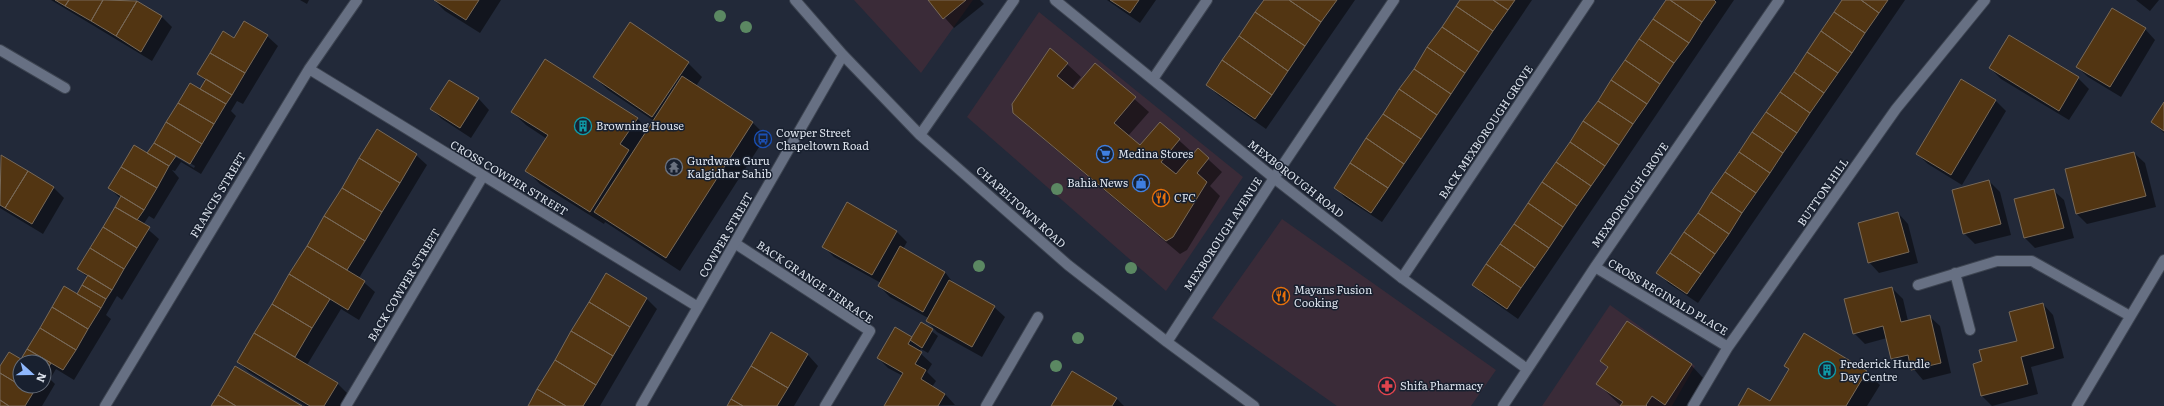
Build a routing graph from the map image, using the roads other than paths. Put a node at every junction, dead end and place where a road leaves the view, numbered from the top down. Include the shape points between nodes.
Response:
1 (357, 0) edge
2 (796, 0) edge
3 (1014, 0) edge
4 (1055, 0) edge
5 (1207, 0) edge
6 (1394, 0) edge
7 (1590, 0) edge
8 (1779, 0) edge
9 (1985, 0) edge
10 (0, 50) edge
11 (843, 55) junction
12 (308, 70) junction
13 (1153, 79) junction
14 (65, 88) dead end
15 (920, 134) junction
16 (483, 176) junction
17 (1274, 178) junction
18 (736, 244) junction
19 (2164, 260) edge
20 (1595, 267) junction
21 (1955, 274) junction
22 (1402, 278) junction
23 (1918, 284) dead end
24 (698, 306) junction
25 (2130, 316) junction
26 (1038, 318) dead end
27 (1970, 330) dead end
28 (1167, 342) junction
29 (1728, 347) junction
30 (1526, 369) junction
31 (105, 406) edge
32 (346, 406) edge
33 (641, 406) edge
34 (825, 406) edge
35 (986, 406) edge
36 (1254, 406) edge
37 (1503, 406) edge
38 (1692, 406) edge
39 (2077, 406) edge

1 - 12 street, FRANCIS STREET
2 - 11 street, CHAPELTOWN ROAD
3 - 15 street
4 - 13 street, MEXBOROUGH ROAD
5 - 13 street
6 - 17 street, MEXBOROUGH AVENUE
7 - 22 street, BACK MEXBOROUGH GROVE
8 - 20 street, MEXBOROUGH GROVE
9 - 29 street, BUTTON HILL via 1896,109
10 - 14 street
11 - 15 street, CHAPELTOWN ROAD
11 - 18 street, COWPER STREET
12 - 16 street, CROSS COWPER STREET
12 - 31 street, FRANCIS STREET
13 - 17 street, MEXBOROUGH ROAD
15 - 28 street, CHAPELTOWN ROAD via 1068,265
16 - 24 street, CROSS COWPER STREET
16 - 32 street, BACK COWPER STREET
17 - 22 street, MEXBOROUGH ROAD
17 - 28 street, MEXBOROUGH AVENUE
18 - 24 street, COWPER STREET
18 - 34 street, BACK GRANGE TERRACE via 870,331
19 - 25 street
20 - 29 street, CROSS REGINALD PLACE
20 - 30 street, MEXBOROUGH GROVE
21 - 23 street
21 - 25 street via 1997,261 2032,261
21 - 27 street
22 - 30 street, MEXBOROUGH ROAD
24 - 33 street, COWPER STREET
25 - 39 street
26 - 35 street
28 - 36 street, CHAPELTOWN ROAD
29 - 38 street, BUTTON HILL
30 - 37 street, MEXBOROUGH GROVE

